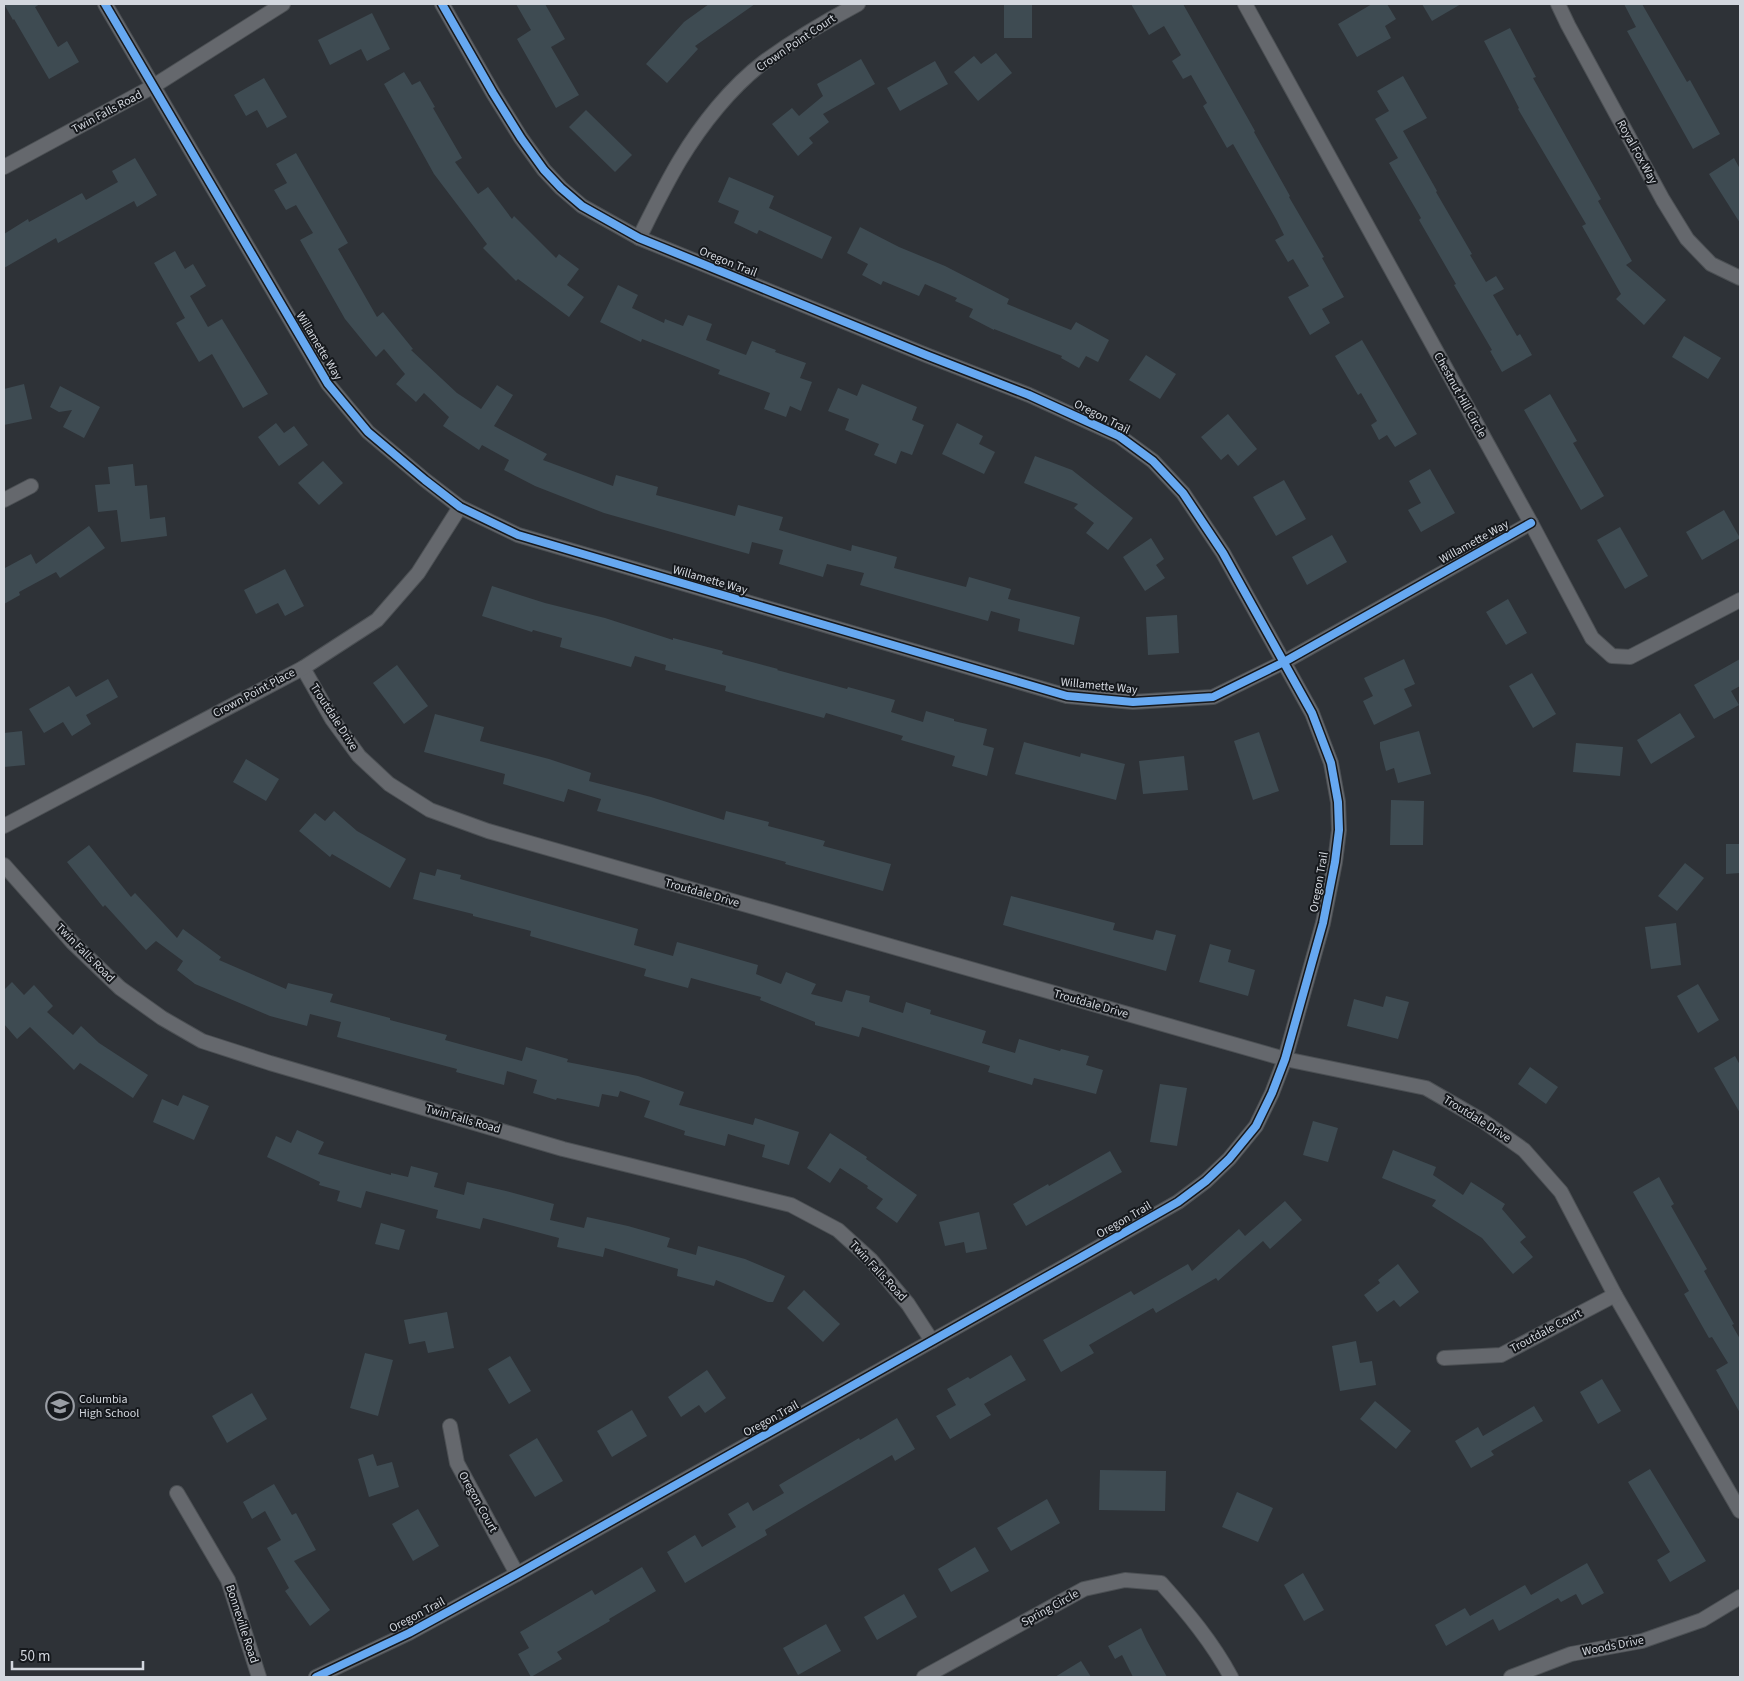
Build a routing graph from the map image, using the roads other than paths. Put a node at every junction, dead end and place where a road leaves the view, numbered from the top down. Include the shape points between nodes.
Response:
1 (105, 4) edge
2 (283, 4) edge
3 (442, 4) edge
4 (858, 4) edge
5 (1558, 4) edge
6 (1247, 5) edge
7 (152, 87) junction
8 (4, 167) edge
9 (639, 238) junction
10 (1740, 278) edge
11 (31, 486) dead end
12 (4, 500) edge
13 (460, 507) junction
14 (1531, 522) junction
15 (1740, 600) edge
16 (1284, 662) junction
17 (302, 668) junction
18 (4, 826) edge
19 (4, 866) edge
20 (1285, 1059) junction
21 (1615, 1295) junction
22 (932, 1341) junction
23 (1444, 1358) dead end
24 (450, 1426) dead end
25 (177, 1493) dead end
26 (1740, 1511) edge
27 (517, 1574) junction
28 (1740, 1598) edge
29 (260, 1677) edge
30 (316, 1677) edge
31 (924, 1677) edge
32 (1232, 1677) edge
33 (1511, 1677) edge

1 - 7 street, Willamette Way
2 - 7 street, Twin Falls Road
3 - 9 street, Oregon Trail via 497,101 544,170 582,206
4 - 9 street, Crown Point Court via 763,63 730,93 679,160
5 - 10 street, Royal Fox Way via 1687,239 1711,264
6 - 14 street, Chestnut Hill Circle
7 - 8 street, Twin Falls Road
7 - 13 street, Willamette Way via 328,384 368,432
9 - 16 street, Oregon Trail via 1029,394 1119,436 1153,461 1183,493 1223,553
11 - 12 street
13 - 16 street, Willamette Way via 518,535 1067,696 1133,702 1213,697
13 - 17 street, Crown Point Place via 418,573 377,620
14 - 15 street, Chestnut Hill Circle via 1592,638 1612,656 1630,657
14 - 16 street, Willamette Way
16 - 20 street, Oregon Trail via 1312,713 1331,763 1339,830 1323,923
17 - 18 street, Crown Point Place
17 - 20 street, Troutdale Drive via 358,756 389,784 430,810 488,831
19 - 22 street, Twin Falls Road via 73,943 120,988 202,1041 563,1149 791,1205 838,1230 871,1260 908,1304
20 - 21 street, Troutdale Drive via 1426,1088 1483,1121 1524,1150 1560,1192
20 - 22 street, Oregon Trail via 1256,1126 1206,1182 1170,1206
21 - 23 street, Troutdale Court via 1501,1355
21 - 26 street, Troutdale Drive
22 - 27 street, Oregon Trail
24 - 27 street, Oregon Court via 457,1463
25 - 29 street, Bonneville Road via 228,1580
27 - 30 street, Oregon Trail via 409,1634
28 - 33 street, Woods Drive via 1702,1620 1642,1641 1571,1654
31 - 32 street, Spring Circle via 1084,1589 1125,1580 1161,1583 1192,1617

